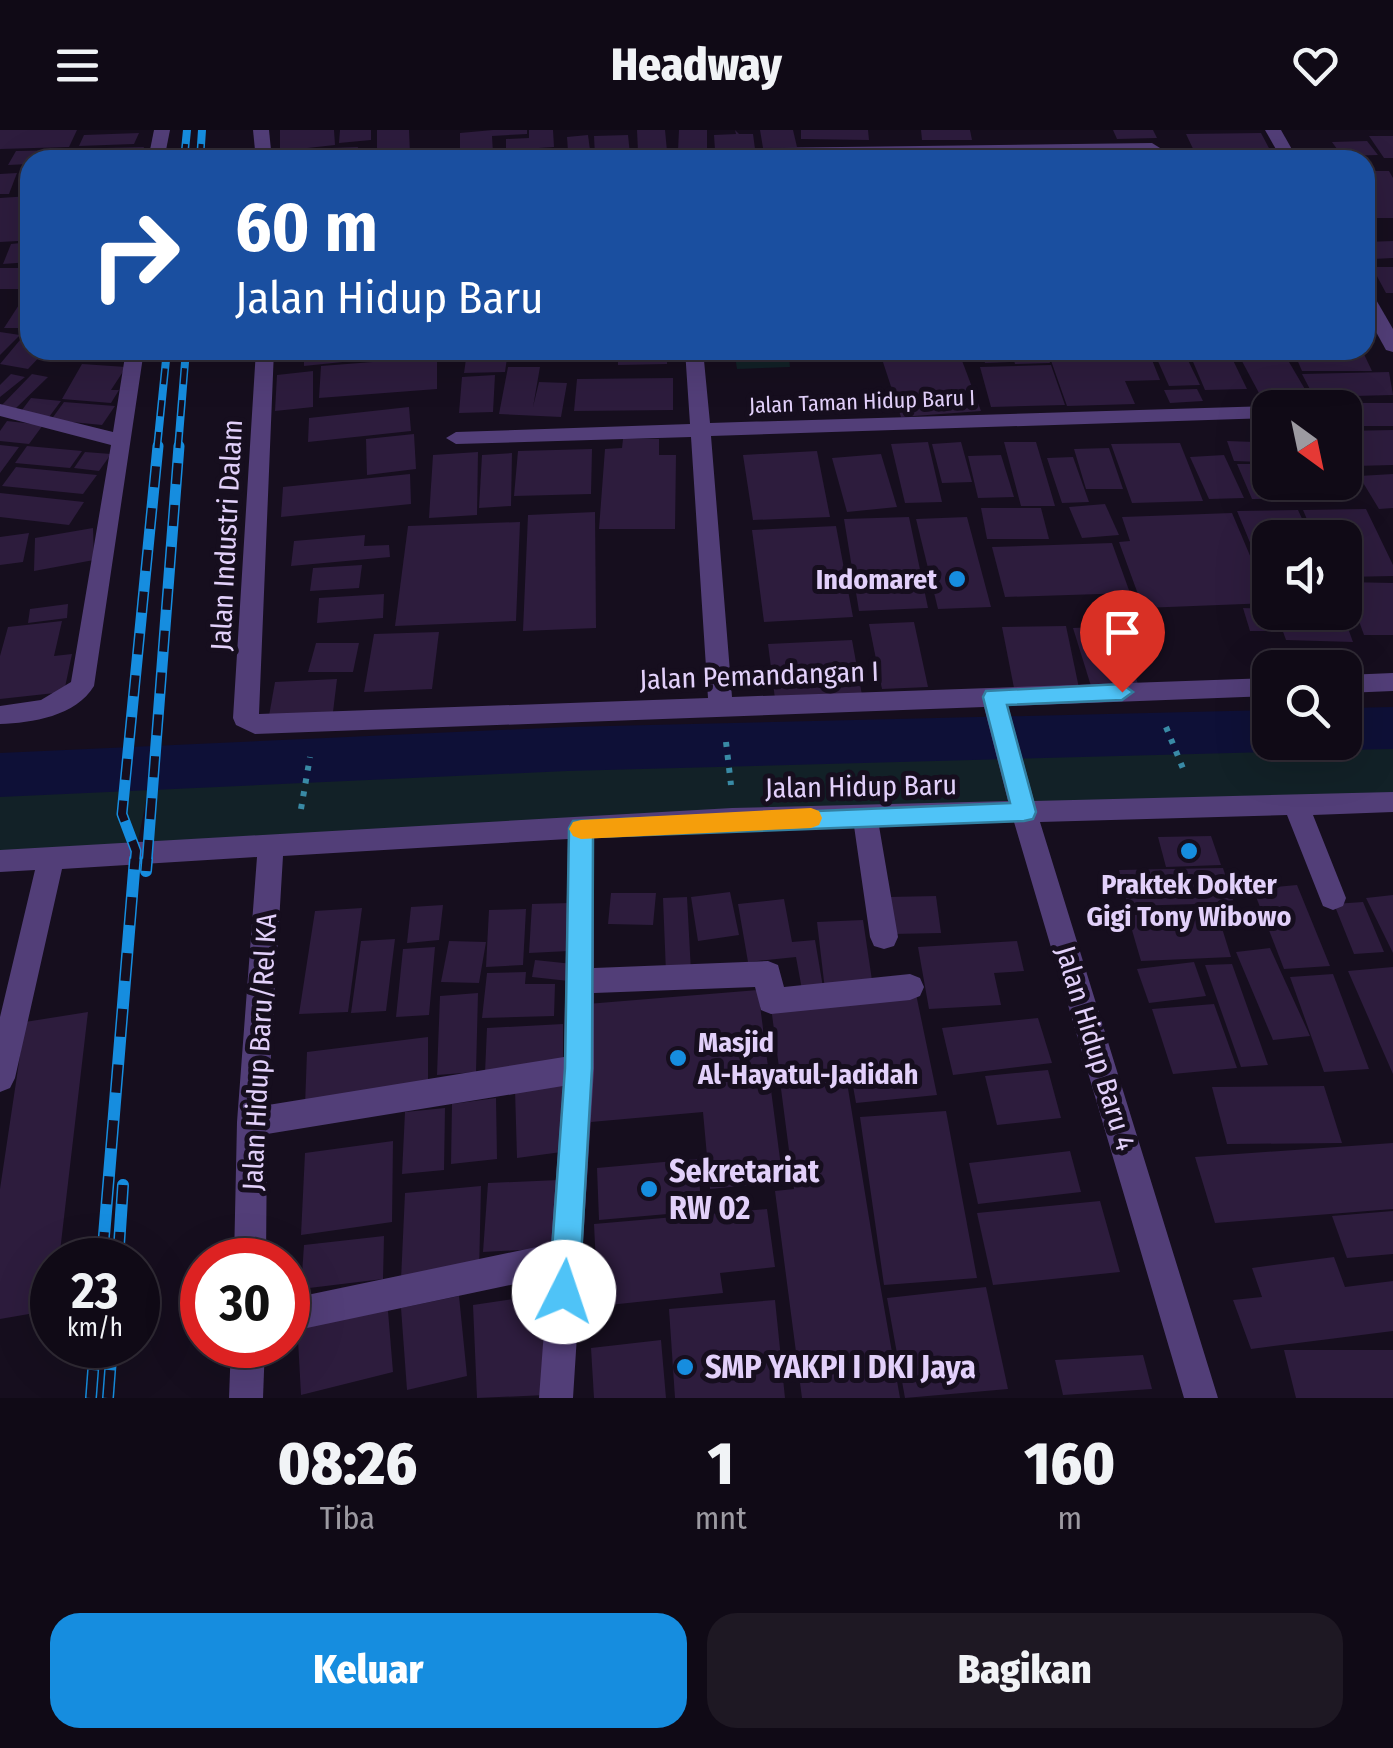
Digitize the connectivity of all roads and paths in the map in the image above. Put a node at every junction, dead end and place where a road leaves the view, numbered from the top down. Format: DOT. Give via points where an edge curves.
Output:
graph roads {
  1 [pos="888,130"];
  2 [pos="1076,130"];
  3 [pos="1082,147"];
  4 [pos="1152,148"];
  5 [pos="891,150"];
  6 [pos="1375,313"];
  7 [pos="1393,346"];
  8 [pos="134,360"];
  9 [pos="265,360"];
  10 [pos="695,360"];
  11 [pos="0,410"];
  12 [pos="1252,413"];
  13 [pos="700,431"];
  14 [pos="456,438"];
  15 [pos="122,442"];
  16 [pos="1393,682"];
  17 [pos="1362,683"];
  18 [pos="1252,687"];
  19 [pos="998,708"];
  20 [pos="5,715"];
  21 [pos="723,718"];
  22 [pos="250,721"];
  23 [pos="1166,727"];
  24 [pos="310,753"];
  25 [pos="1186,777"];
  26 [pos="732,797"];
  27 [pos="1393,802"];
  28 [pos="1296,805"];
  29 [pos="300,810"];
  30 [pos="1024,812"];
  31 [pos="865,817"];
  32 [pos="581,828"];
  33 [pos="271,844"];
  34 [pos="52,856"];
  35 [pos="0,861"];
  36 [pos="1333,898"];
  37 [pos="884,937"];
  38 [pos="581,981"];
  39 [pos="910,987"];
  40 [pos="578,1068"];
  41 [pos="0,1078"];
  42 [pos="252,1122"];
  43 [pos="250,1238"];
  44 [pos="567,1257"];
  45 [pos="310,1311"];
  46 [pos="247,1368"];
  47 [pos="246,1398"];
  48 [pos="556,1398"];
  49 [pos="1201,1398"];
  1 -- 5 [label="street"];
  2 -- 3 [label="street"];
  3 -- 4 [label="street"];
  3 -- 5 [label="street"];
  6 -- 7 [label="street"];
  8 -- 15 [label="street"];
  9 -- 22 [label="street, Jalan Industri Dalam" via="245,718"];
  10 -- 13 [label="street"];
  11 -- 15 [label="street"];
  12 -- 13 [label="street, Jalan Taman Hidup Baru I"];
  13 -- 14 [label="street, Jalan Taman Hidup Baru I"];
  13 -- 21 [label="street"];
  15 -- 20 [label="street" via="82,686 59,702"];
  16 -- 17 [label="street"];
  18 -- 19 [label="street, Jalan Pemandangan I"];
  19 -- 21 [label="street, Jalan Pemandangan I"];
  19 -- 30 [label="street, Jalan Hidup Baru 4"];
  21 -- 22 [label="street, Jalan Pemandangan I"];
  21 -- 26 [label="path"];
  23 -- 25 [label="path"];
  24 -- 29 [label="path"];
  27 -- 28 [label="street, Jalan Hidup Baru"];
  28 -- 30 [label="street, Jalan Hidup Baru"];
  28 -- 36 [label="street"];
  30 -- 31 [label="street, Jalan Hidup Baru"];
  30 -- 49 [label="street, Jalan Hidup Baru 4"];
  31 -- 32 [label="street, Jalan Hidup Baru"];
  31 -- 37 [label="street"];
  32 -- 33 [label="street, Jalan Hidup Baru"];
  32 -- 38 [label="street"];
  33 -- 34 [label="street, Jalan Hidup Baru"];
  33 -- 42 [label="street, Jalan Hidup Baru/Rel KA"];
  34 -- 35 [label="street, Jalan Hidup Baru"];
  34 -- 41 [label="street"];
  38 -- 39 [label="street" via="768,974 772,1001"];
  38 -- 40 [label="street"];
  40 -- 42 [label="street"];
  40 -- 44 [label="street"];
  42 -- 43 [label="street, Jalan Hidup Baru/Rel KA"];
  44 -- 45 [label="street"];
  44 -- 48 [label="street"];
  46 -- 47 [label="street"];
}
